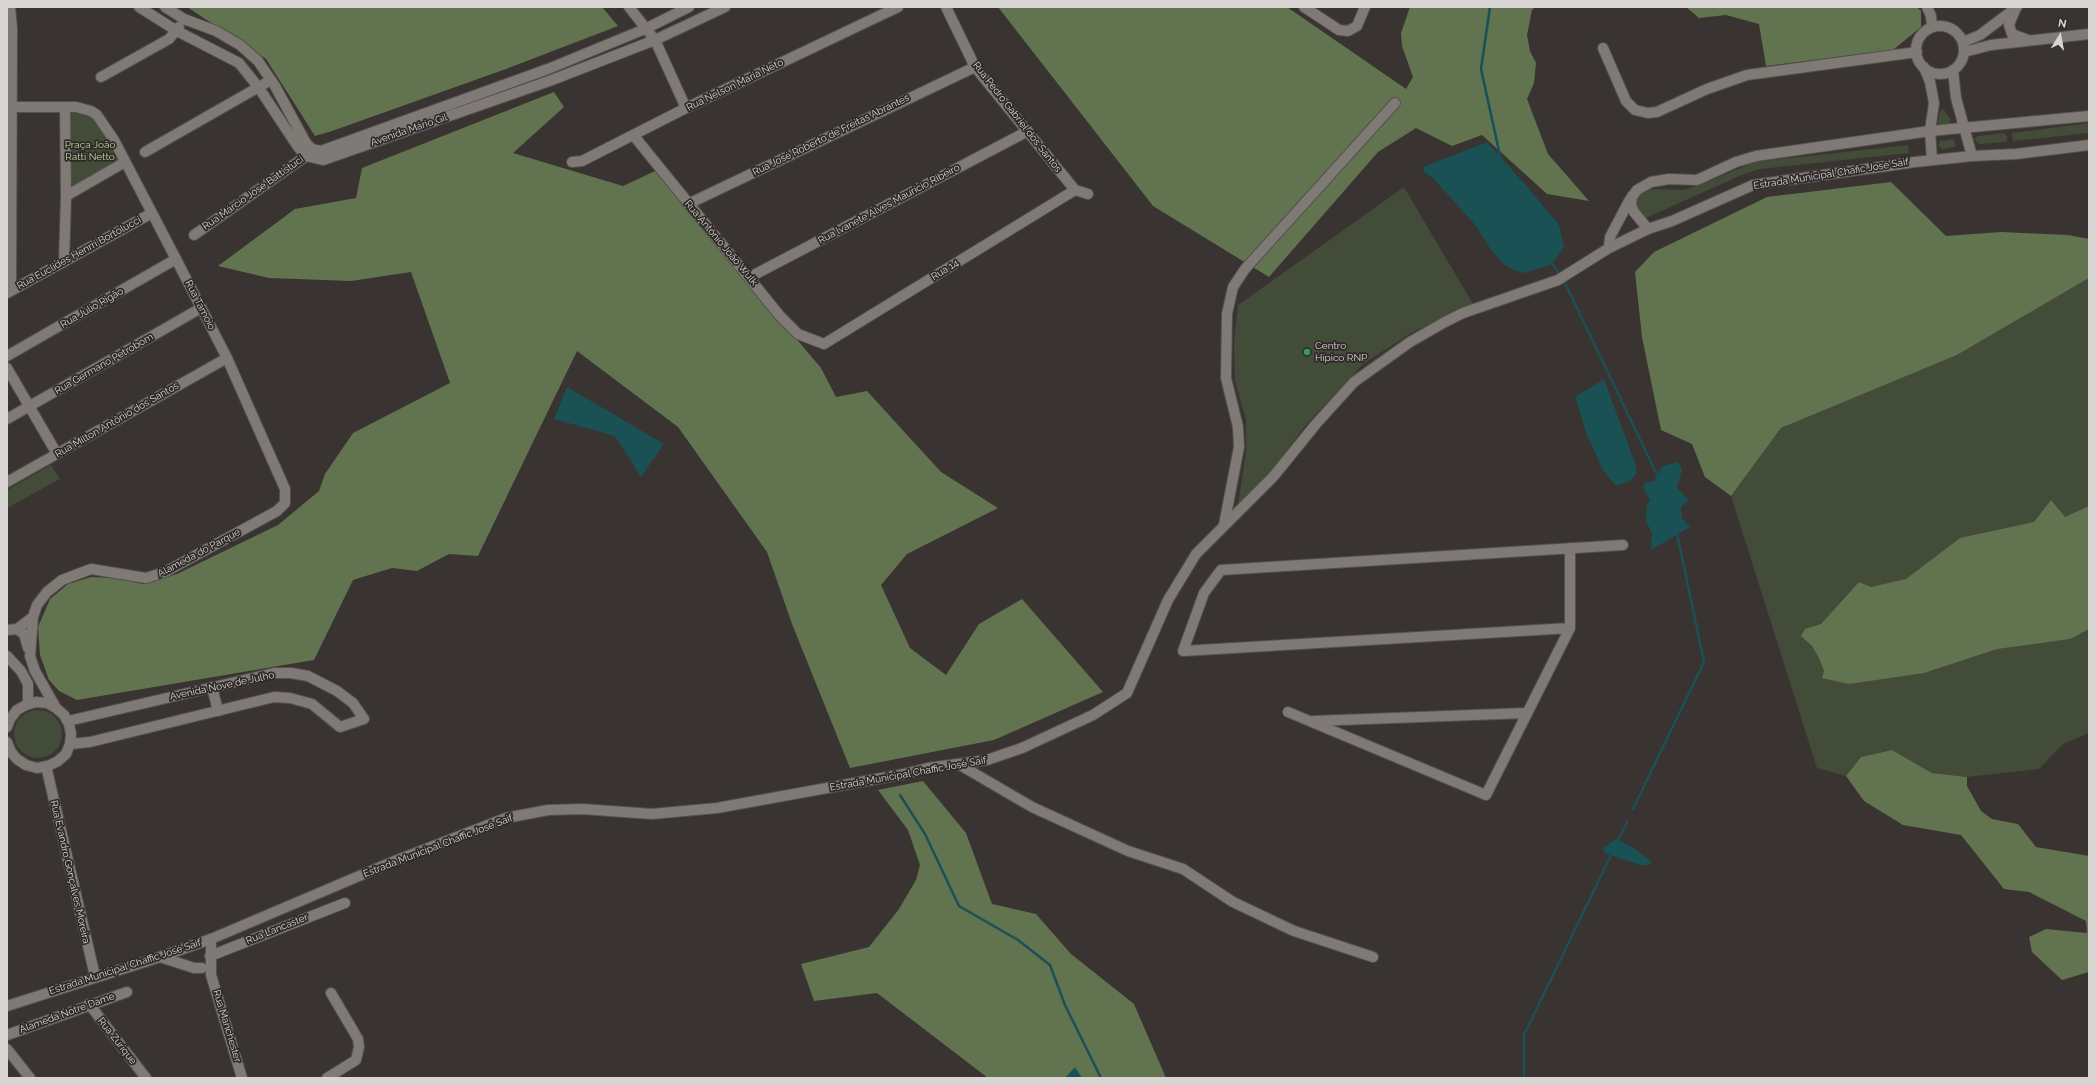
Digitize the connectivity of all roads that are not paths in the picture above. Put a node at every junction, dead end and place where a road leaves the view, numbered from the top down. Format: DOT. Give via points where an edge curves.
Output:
graph roads {
  1 [pos="10,7"];
  2 [pos="139,7"];
  3 [pos="165,7"];
  4 [pos="629,7"];
  5 [pos="689,7"];
  6 [pos="725,7"];
  7 [pos="898,7"];
  8 [pos="946,7"];
  9 [pos="1304,7"];
  10 [pos="1365,7"];
  11 [pos="1927,7"];
  12 [pos="2016,7"];
  13 [pos="184,19"];
  14 [pos="1932,27"];
  15 [pos="645,29"];
  16 [pos="177,31"];
  17 [pos="2089,34"];
  18 [pos="655,40"];
  19 [pos="2047,40"];
  20 [pos="1962,42"];
  21 [pos="1603,48"];
  22 [pos="1917,52"];
  23 [pos="1964,52"];
  24 [pos="9,55"];
  25 [pos="975,67"];
  26 [pos="1924,67"];
  27 [pos="548,69"];
  28 [pos="1953,70"];
  29 [pos="102,77"];
  30 [pos="272,80"];
  31 [pos="552,80"];
  32 [pos="259,88"];
  33 [pos="1395,102"];
  34 [pos="9,107"];
  35 [pos="65,107"];
  36 [pos="686,108"];
  37 [pos="449,111"];
  38 [pos="2089,116"];
  39 [pos="1965,128"];
  40 [pos="1028,132"];
  41 [pos="1930,132"];
  42 [pos="634,136"];
  43 [pos="2089,145"];
  44 [pos="145,152"];
  45 [pos="309,153"];
  46 [pos="1972,156"];
  47 [pos="1932,160"];
  48 [pos="125,162"];
  49 [pos="572,162"];
  50 [pos="1075,190"];
  51 [pos="1088,194"];
  52 [pos="66,196"];
  53 [pos="1632,196"];
  54 [pos="688,204"];
  55 [pos="152,213"];
  56 [pos="1648,229"];
  57 [pos="194,235"];
  58 [pos="1610,248"];
  59 [pos="176,259"];
  60 [pos="64,262"];
  61 [pos="750,277"];
  62 [pos="9,292"];
  63 [pos="202,308"];
  64 [pos="814,342"];
  65 [pos="7,356"];
  66 [pos="227,358"];
  67 [pos="7,368"];
  68 [pos="29,406"];
  69 [pos="7,419"];
  70 [pos="57,454"];
  71 [pos="7,482"];
  72 [pos="285,503"];
  73 [pos="1224,525"];
  74 [pos="1623,545"];
  75 [pos="1570,548"];
  76 [pos="33,617"];
  77 [pos="1570,628"];
  78 [pos="10,630"];
  79 [pos="7,656"];
  80 [pos="30,656"];
  81 [pos="212,687"];
  82 [pos="28,704"];
  83 [pos="56,708"];
  84 [pos="218,711"];
  85 [pos="1288,712"];
  86 [pos="1527,713"];
  87 [pos="68,720"];
  88 [pos="1311,721"];
  89 [pos="7,724"];
  90 [pos="7,742"];
  91 [pos="70,744"];
  92 [pos="12,760"];
  93 [pos="960,765"];
  94 [pos="46,766"];
  95 [pos="345,903"];
  96 [pos="211,939"];
  97 [pos="1373,957"];
  98 [pos="160,958"];
  99 [pos="210,959"];
  100 [pos="202,968"];
  101 [pos="211,975"];
  102 [pos="95,976"];
  103 [pos="127,992"];
  104 [pos="331,993"];
  105 [pos="89,1004"];
  106 [pos="7,1006"];
  107 [pos="7,1035"];
  108 [pos="7,1049"];
  109 [pos="30,1078"];
  110 [pos="146,1078"];
  111 [pos="242,1078"];
  112 [pos="327,1078"];
  1 -- 24 [label="street"];
  2 -- 16 [label="street"];
  3 -- 13 [label="street"];
  4 -- 15 [label="street"];
  5 -- 15 [label="street, Avenida Mário Gil"];
  6 -- 18 [label="street, Avenida Mário Gil"];
  7 -- 36 [label="street, Rua Nelson Maria Neto"];
  8 -- 25 [label="street, Rua Pedro Gabriel dos Santos"];
  9 -- 10 [label="street" via="1338,30 1348,31 1357,26"];
  11 -- 14 [label="street"];
  12 -- 19 [label="street" via="2008,25 2012,34 2025,40"];
  12 -- 20 [label="street" via="1980,35"];
  13 -- 16 [label="street"];
  13 -- 30 [label="street" via="216,31 240,45 258,61"];
  14 -- 20 [label="street" via="1948,27 1957,33"];
  14 -- 22 [label="street" via="1920,37"];
  15 -- 18 [label="street"];
  15 -- 27 [label="street, Avenida Mário Gil"];
  16 -- 29 [label="street" via="170,39"];
  16 -- 32 [label="street" via="239,63"];
  17 -- 19 [label="street"];
  18 -- 31 [label="street, Avenida Mário Gil"];
  18 -- 36 [label="street"];
  19 -- 23 [label="street" via="1983,46"];
  20 -- 23 [label="street"];
  21 -- 22 [label="street" via="1626,102 1635,110 1648,113 1662,110 1707,89 1747,75"];
  22 -- 26 [label="street"];
  23 -- 28 [label="street"];
  24 -- 34 [label="street"];
  25 -- 40 [label="street, Rua Pedro Gabriel dos Santos"];
  25 -- 54 [label="street, Rua José Roberto de Freitas Abrantes"];
  26 -- 28 [label="street" via="1941,73"];
  26 -- 41 [label="street" via="1934,103"];
  27 -- 31 [label="street"];
  27 -- 37 [label="street, Avenida Mário Gil"];
  28 -- 39 [label="street" via="1956,98"];
  30 -- 32 [label="street"];
  30 -- 45 [label="street"];
  31 -- 37 [label="street, Avenida Mário Gil"];
  32 -- 44 [label="street"];
  32 -- 45 [label="street" via="298,147"];
  33 -- 73 [label="street" via="1245,269 1233,287 1227,314 1226,378 1238,427 1239,447"];
  34 -- 35 [label="street"];
  34 -- 62 [label="street"];
  35 -- 48 [label="street, Rua Tamoio" via="84,109 97,115"];
  35 -- 52 [label="street"];
  36 -- 42 [label="street, Rua Nelson Maria Neto"];
  37 -- 45 [label="street, Avenida Mário Gil" via="378,136"];
  38 -- 39 [label="street"];
  39 -- 41 [label="street"];
  39 -- 46 [label="street"];
  40 -- 50 [label="street, Rua Pedro Gabriel dos Santos"];
  40 -- 61 [label="street, Rua lvanete Alves Maurício Ribeiro"];
  41 -- 47 [label="street"];
  41 -- 53 [label="street" via="1756,156 1697,180 1669,179 1651,182 1640,187"];
  42 -- 49 [label="street, Rua Nelson Maria Neto" via="582,161"];
  42 -- 54 [label="street, Rua Antônio João Wulk"];
  43 -- 46 [label="street, Estrada Municipal Chafic José Saif" via="2016,154"];
  45 -- 57 [label="street, Rua Márcio José Battistuci"];
  46 -- 47 [label="street, Estrada Municipal Chafic José Saif"];
  47 -- 56 [label="street, Estrada Municipal Chafic José Saif" via="1753,185"];
  48 -- 52 [label="street"];
  48 -- 55 [label="street, Rua Tamoio"];
  50 -- 51 [label="street"];
  50 -- 64 [label="street, Rua 14" via="838,336 824,344"];
  52 -- 60 [label="street"];
  53 -- 56 [label="street" via="1631,206"];
  53 -- 58 [label="street" via="1610,237"];
  54 -- 61 [label="street, Rua Antônio João Wulk"];
  55 -- 59 [label="street, Rua Tamoio"];
  55 -- 60 [label="street, Rua Euclides Henrri Bortolucci"];
  56 -- 58 [label="street, Estrada Municipal Chafic José Saif"];
  58 -- 73 [label="street, Estrada Municipal Chaffic José Saif" via="1558,280 1463,313 1445,322 1410,342 1354,382 1272,477"];
  59 -- 63 [label="street, Rua Tamoio"];
  59 -- 65 [label="street, Rua Júlio Rigão"];
  60 -- 62 [label="street, Rua Euclides Henrri Bortolucci"];
  61 -- 64 [label="street, Rua Antônio João Wulk" via="780,316 798,334"];
  63 -- 66 [label="street, Rua Tamoio"];
  63 -- 68 [label="street, Rua Germano Petrobom"];
  66 -- 70 [label="street, Rua Milton Antônio dos Santos"];
  66 -- 72 [label="street, Rua Tamoio" via="285,489"];
  67 -- 68 [label="street"];
  68 -- 69 [label="street, Rua Germano Petrobom"];
  68 -- 70 [label="street"];
  70 -- 71 [label="street, Rua Milton Antônio dos Santos"];
  72 -- 76 [label="street, Alameda do Parque" via="277,511 154,576 132,577 91,569 76,573 47,592 37,605"];
  73 -- 93 [label="street, Estrada Municipal Chaffic José Saif" via="1196,554 1168,600 1127,693 1093,715 1022,748 987,760"];
  74 -- 75 [label="street"];
  75 -- 77 [label="street"];
  75 -- 77 [label="street" via="1221,570 1204,593 1183,651"];
  76 -- 78 [label="street"];
  76 -- 80 [label="street, Alameda do Parque"];
  77 -- 86 [label="street"];
  78 -- 80 [label="street" via="24,634"];
  79 -- 82 [label="street" via="21,671 28,684"];
  80 -- 83 [label="street, Alameda do Parque" via="34,671"];
  81 -- 84 [label="street"];
  81 -- 84 [label="street, Avenida Nove de Julho" via="274,673 302,675 323,682 337,691 353,703 364,719 340,727 312,704 274,697"];
  81 -- 87 [label="street, Avenida Nove de Julho"];
  82 -- 83 [label="street" via="47,703"];
  82 -- 89 [label="street" via="17,710"];
  83 -- 87 [label="street"];
  84 -- 91 [label="street, Avenida Nove de Julho" via="90,742"];
  85 -- 88 [label="street"];
  86 -- 88 [label="street"];
  86 -- 88 [label="street" via="1486,795"];
  87 -- 91 [label="street"];
  90 -- 92 [label="street"];
  91 -- 94 [label="street" via="66,754"];
  92 -- 94 [label="street" via="37,768"];
  93 -- 96 [label="street, Estrada Municipal Chaffic José Saif" via="928,768 881,779 717,808 652,814 582,809 548,810 506,818 392,862"];
  93 -- 97 [label="street" via="1032,807 1128,851 1183,869 1233,902 1294,931"];
  94 -- 102 [label="street, Rua Evandro Gonçalves Moreira"];
  95 -- 99 [label="street, Rua Lancaster"];
  96 -- 98 [label="street, Estrada Municipal Chaffic José Saif"];
  96 -- 99 [label="street, Rua Manchester"];
  98 -- 100 [label="street"];
  98 -- 102 [label="street, Estrada Municipal Chaffic José Saif"];
  99 -- 100 [label="street, Rua Lancaster"];
  99 -- 101 [label="street, Rua Manchester"];
  100 -- 101 [label="street"];
  101 -- 111 [label="street, Rua Manchester"];
  102 -- 106 [label="street, Estrada Municipal Chaffic José Saif"];
  103 -- 105 [label="street, Alameda Notre Dame"];
  104 -- 112 [label="street" via="358,1039 360,1047 356,1060"];
  105 -- 107 [label="street, Alameda Notre Dame"];
  105 -- 110 [label="street, Rua Zurique"];
  108 -- 109 [label="street"];
}
